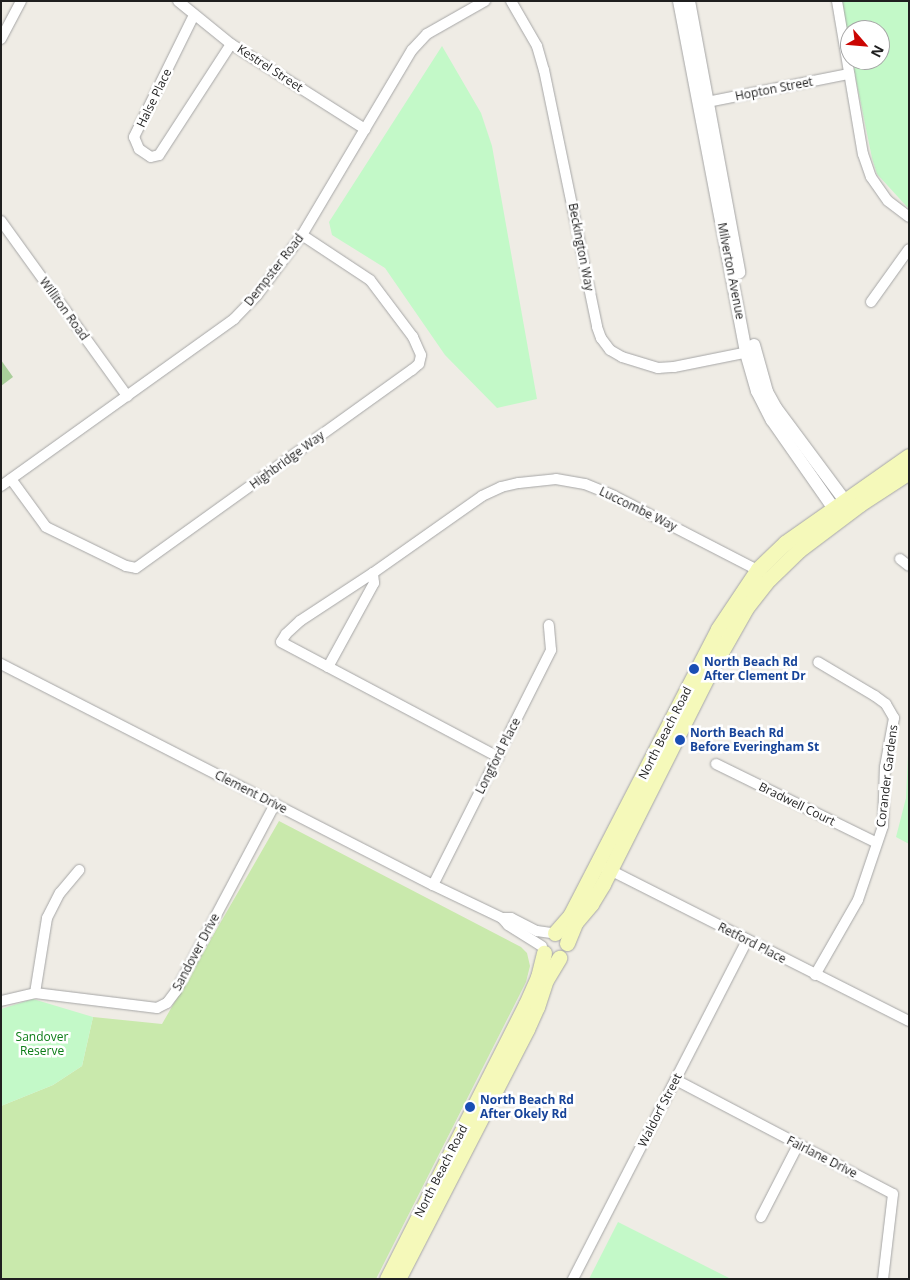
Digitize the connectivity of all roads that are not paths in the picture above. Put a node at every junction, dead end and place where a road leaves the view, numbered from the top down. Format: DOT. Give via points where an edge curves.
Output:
graph roads {
  1 [pos="20,1"];
  2 [pos="178,1"];
  3 [pos="485,1"];
  4 [pos="511,1"];
  5 [pos="679,1"];
  6 [pos="689,1"];
  7 [pos="837,1"];
  8 [pos="194,14"];
  9 [pos="1,39"];
  10 [pos="231,44"];
  11 [pos="849,74"];
  12 [pos="704,102"];
  13 [pos="365,129"];
  14 [pos="909,217"];
  15 [pos="1,221"];
  16 [pos="302,235"];
  17 [pos="909,249"];
  18 [pos="871,302"];
  19 [pos="751,352"];
  20 [pos="127,396"];
  21 [pos="909,456"];
  22 [pos="909,472"];
  23 [pos="12,479"];
  24 [pos="1,486"];
  25 [pos="842,509"];
  26 [pos="900,559"];
  27 [pos="909,566"];
  28 [pos="758,569"];
  29 [pos="373,574"];
  30 [pos="769,579"];
  31 [pos="549,625"];
  32 [pos="818,662"];
  33 [pos="1,664"];
  34 [pos="328,667"];
  35 [pos="498,757"];
  36 [pos="716,764"];
  37 [pos="275,804"];
  38 [pos="877,843"];
  39 [pos="604,867"];
  40 [pos="80,870"];
  41 [pos="433,885"];
  42 [pos="502,918"];
  43 [pos="553,933"];
  44 [pos="747,940"];
  45 [pos="567,943"];
  46 [pos="543,950"];
  47 [pos="559,958"];
  48 [pos="815,975"];
  49 [pos="35,993"];
  50 [pos="1,1001"];
  51 [pos="909,1020"];
  52 [pos="676,1080"];
  53 [pos="798,1145"];
  54 [pos="761,1217"];
  55 [pos="387,1279"];
  56 [pos="398,1279"];
  57 [pos="573,1279"];
  58 [pos="883,1279"];
  1 -- 9 [label="street"];
  2 -- 8 [label="street, Kestrel Street"];
  3 -- 13 [label="street, Dempster Road" via="428,34 412,50"];
  4 -- 19 [label="street, Beckington Way" via="537,46 544,70 601,338 622,358 658,368"];
  5 -- 12 [label="street, Milverton Avenue"];
  6 -- 12 [label="street, Milverton Avenue"];
  7 -- 11 [label="street"];
  8 -- 10 [label="street, Kestrel Street"];
  8 -- 10 [label="street, Halse Place" via="134,137 139,149 151,157 159,155"];
  10 -- 13 [label="street, Kestrel Street"];
  11 -- 12 [label="street, Hopton Street"];
  11 -- 14 [label="street" via="863,154 871,177 888,201"];
  12 -- 19 [label="street, Milverton Avenue"];
  13 -- 16 [label="street, Dempster Road"];
  15 -- 20 [label="street, Williton Road"];
  16 -- 20 [label="street, Dempster Road" via="257,295 234,319"];
  16 -- 23 [label="street, Highbridge Way" via="370,280 416,343 421,355 419,364 136,568 46,526"];
  17 -- 18 [label="street"];
  19 -- 25 [label="street, Milverton Avenue" via="776,408"];
  20 -- 23 [label="street, Dempster Road"];
  21 -- 25 [label="main road, North Beach Road"];
  22 -- 25 [label="main road, North Beach Road"];
  23 -- 24 [label="street, Dempster Road"];
  25 -- 28 [label="main road, North Beach Road" via="784,543"];
  25 -- 30 [label="main road, North Beach Road"];
  26 -- 27 [label="street"];
  28 -- 29 [label="street, Luccombe Way" via="614,496 585,484 556,479 501,487 482,496"];
  28 -- 30 [label="street, Luccombe Way"];
  28 -- 39 [label="main road, North Beach Road" via="718,629"];
  29 -- 34 [label="street" via="374,583"];
  29 -- 34 [label="street, Luccombe Way" via="300,621 281,642"];
  30 -- 39 [label="main road, North Beach Road" via="732,631 652,785"];
  31 -- 35 [label="street, Longford Place" via="551,650"];
  32 -- 38 [label="street, Corander Gardens" via="886,704 894,718 885,767 883,826"];
  33 -- 37 [label="street, Clement Drive"];
  34 -- 35 [label="street, Luccombe Way"];
  35 -- 41 [label="street, Longford Place"];
  36 -- 38 [label="street, Bradwell Court"];
  37 -- 41 [label="street, Clement Drive"];
  37 -- 49 [label="street, Sandover Drive" via="167,1003 157,1008"];
  38 -- 48 [label="street, Corander Gardens" via="858,900"];
  39 -- 43 [label="main road, North Beach Road" via="570,916"];
  39 -- 44 [label="street, Retford Place"];
  39 -- 45 [label="main road, North Beach Road" via="591,904 575,922"];
  40 -- 49 [label="street" via="60,893 47,918"];
  41 -- 42 [label="street, Clement Drive"];
  42 -- 43 [label="street, Clement Drive" via="511,918 537,931"];
  42 -- 46 [label="street, Clement Drive"];
  43 -- 45 [label="main road" via="563,936"];
  43 -- 46 [label="main road" via="544,938"];
  44 -- 48 [label="street, Retford Place"];
  44 -- 52 [label="street, Waldorf Street"];
  45 -- 47 [label="main road" via="565,954"];
  46 -- 47 [label="main road" via="551,958"];
  46 -- 55 [label="main road, North Beach Road" via="538,977 526,1004"];
  47 -- 56 [label="main road, North Beach Road" via="546,980 527,1029"];
  48 -- 51 [label="street, Retford Place"];
  49 -- 50 [label="street, Sandover Drive"];
  52 -- 53 [label="street, Fairlane Drive"];
  52 -- 57 [label="street, Waldorf Street"];
  53 -- 54 [label="street"];
  53 -- 58 [label="street, Fairlane Drive" via="893,1194"];
}
